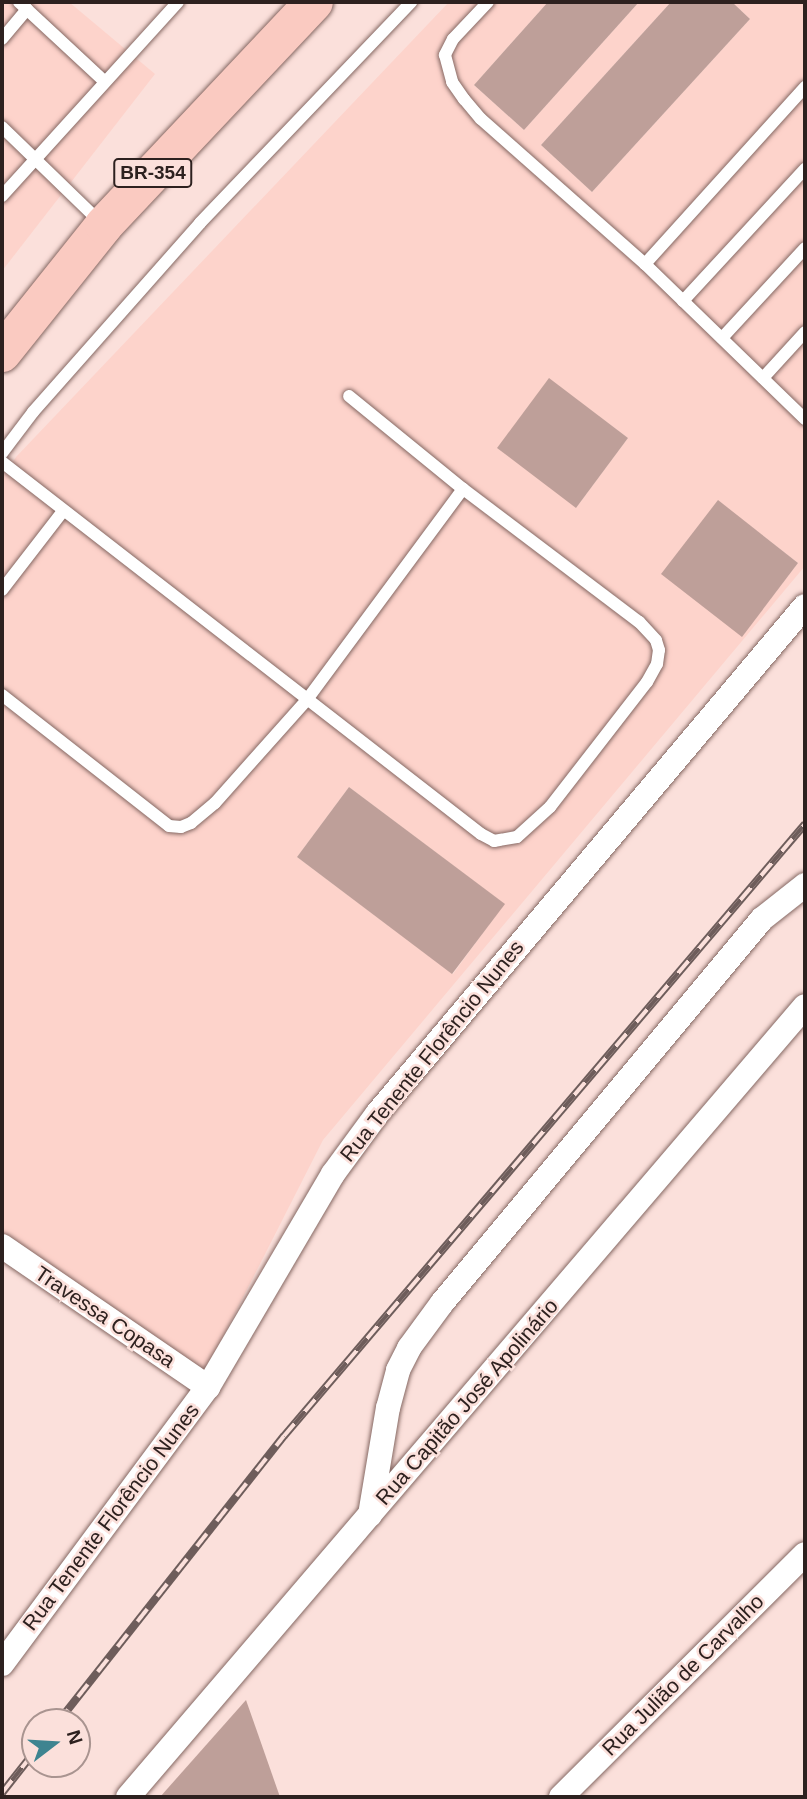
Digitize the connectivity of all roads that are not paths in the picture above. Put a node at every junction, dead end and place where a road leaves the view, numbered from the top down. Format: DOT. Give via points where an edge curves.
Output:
graph roads {
  1 [pos="178,2"];
  2 [pos="314,2"];
  3 [pos="411,2"];
  4 [pos="488,2"];
  5 [pos="23,5"];
  6 [pos="2,38"];
  7 [pos="105,82"];
  8 [pos="805,88"];
  9 [pos="2,127"];
  10 [pos="34,160"];
  11 [pos="805,169"];
  12 [pos="2,196"];
  13 [pos="104,225"];
  14 [pos="805,248"];
  15 [pos="645,264"];
  16 [pos="683,301"];
  17 [pos="805,332"];
  18 [pos="722,338"];
  19 [pos="2,353"];
  20 [pos="763,378"];
  21 [pos="349,396"];
  22 [pos="804,415"];
  23 [pos="2,453"];
  24 [pos="2,462"];
  25 [pos="463,489"];
  26 [pos="63,511"];
  27 [pos="2,590"];
  28 [pos="805,606"];
  29 [pos="2,695"];
  30 [pos="306,701"];
  31 [pos="805,885"];
  32 [pos="805,1006"];
  33 [pos="2,1247"];
  34 [pos="208,1387"];
  35 [pos="369,1516"];
  36 [pos="805,1554"];
  37 [pos="2,1664"];
  38 [pos="128,1797"];
  39 [pos="561,1797"];
  1 -- 7 [label="lane"];
  2 -- 13 [label="main road, BR-354"];
  3 -- 23 [label="lane" via="200,223"];
  4 -- 15 [label="lane" via="453,39 445,55 452,82 481,119"];
  5 -- 6 [label="lane"];
  5 -- 7 [label="lane"];
  7 -- 10 [label="lane"];
  8 -- 15 [label="lane"];
  9 -- 10 [label="lane"];
  10 -- 12 [label="lane"];
  10 -- 13 [label="lane"];
  11 -- 16 [label="lane"];
  13 -- 19 [label="main road, BR-354"];
  14 -- 18 [label="lane"];
  15 -- 16 [label="lane"];
  16 -- 18 [label="lane"];
  17 -- 20 [label="lane"];
  18 -- 20 [label="lane"];
  20 -- 22 [label="lane"];
  21 -- 25 [label="lane"];
  24 -- 26 [label="lane"];
  25 -- 30 [label="lane"];
  25 -- 30 [label="lane" via="651,634 659,650 647,682 550,807 532,827 504,841 481,834"];
  26 -- 27 [label="lane"];
  26 -- 30 [label="lane"];
  28 -- 34 [label="street, Rua Tenente Florêncio Nunes" via="377,1114 333,1174"];
  29 -- 30 [label="lane" via="160,820 181,827 215,803"];
  31 -- 35 [label="street" via="762,919 409,1348 388,1408"];
  32 -- 35 [label="street, Rua Capitão José Apolinário"];
  33 -- 34 [label="street, Travessa Copasa"];
  34 -- 37 [label="street, Rua Tenente Florêncio Nunes"];
  35 -- 38 [label="street, Rua Capitão José Apolinário"];
  36 -- 39 [label="street, Rua Julião de Carvalho"];
}
